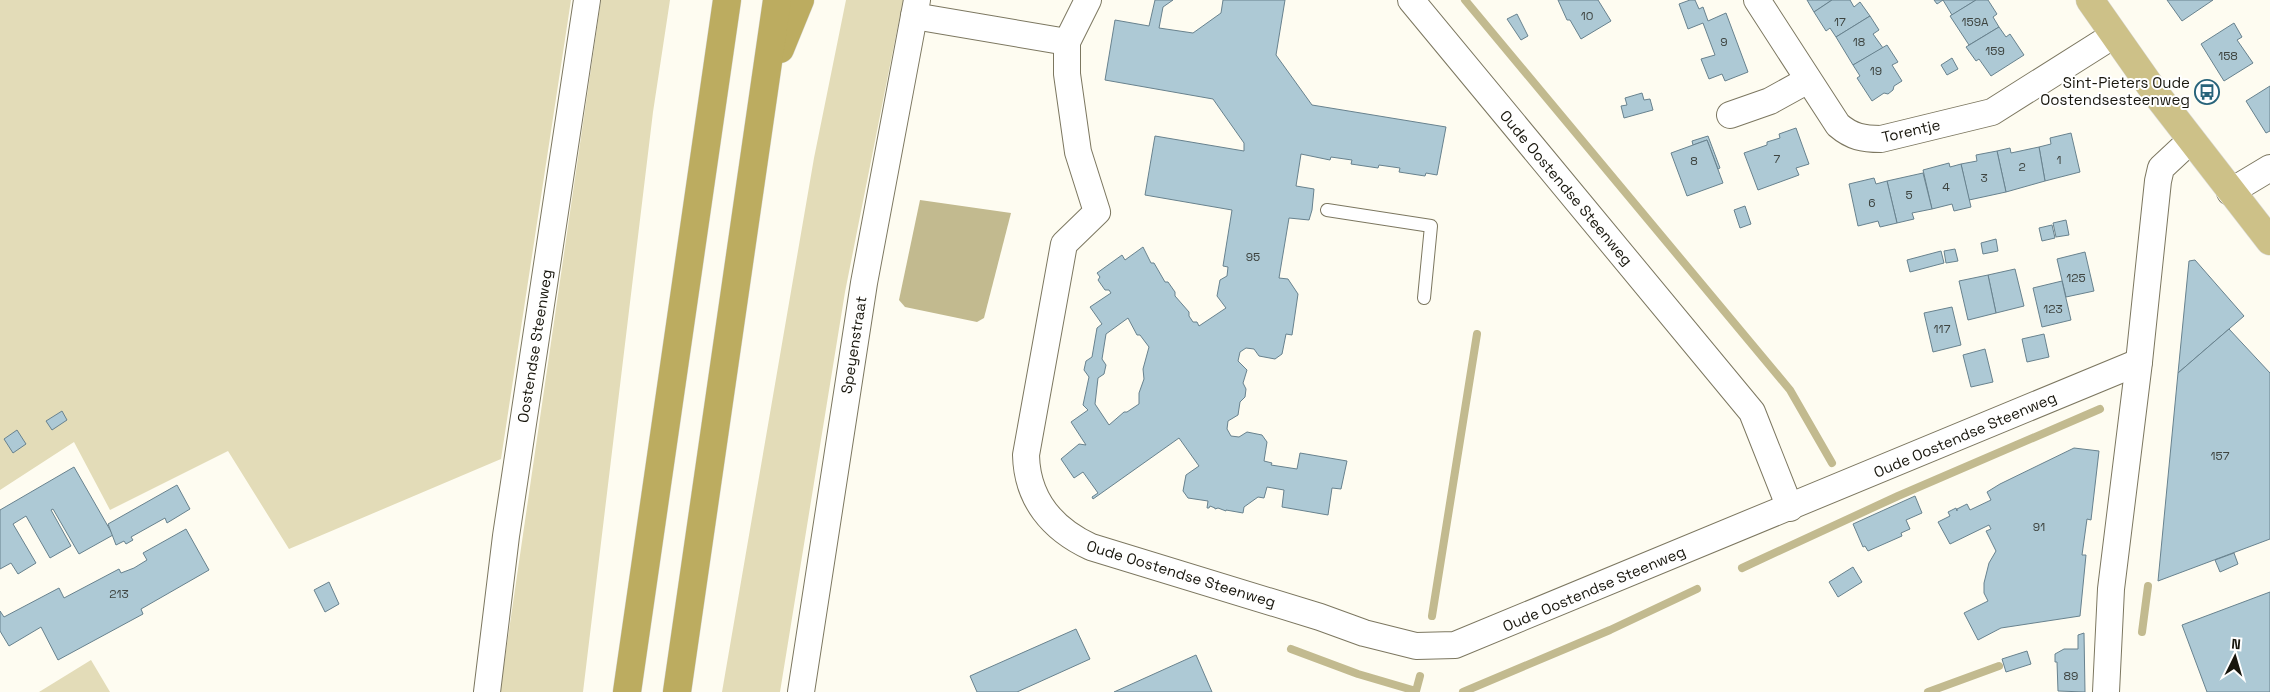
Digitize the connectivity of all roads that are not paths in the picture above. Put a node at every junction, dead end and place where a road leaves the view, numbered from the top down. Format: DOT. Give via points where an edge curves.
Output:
graph roads {
  1 [pos="587,0"];
  2 [pos="727,0"];
  3 [pos="777,0"];
  4 [pos="800,0"];
  5 [pos="1088,0"];
  6 [pos="1411,0"];
  7 [pos="1757,0"];
  8 [pos="2090,0"];
  9 [pos="916,8"];
  10 [pos="2114,35"];
  11 [pos="1068,42"];
  12 [pos="1808,80"];
  13 [pos="764,90"];
  14 [pos="1730,115"];
  15 [pos="2191,140"];
  16 [pos="2270,168"];
  17 [pos="2230,192"];
  18 [pos="1327,210"];
  19 [pos="2270,241"];
  20 [pos="1424,298"];
  21 [pos="2139,362"];
  22 [pos="1790,508"];
  23 [pos="487,692"];
  24 [pos="627,692"];
  25 [pos="677,692"];
  26 [pos="801,692"];
  27 [pos="2106,692"];
  1 -- 23 [label="street, Oostendse Steenweg" via="506,536"];
  2 -- 24 [label="highway"];
  3 -- 13 [label="highway"];
  4 -- 13 [label="highway"];
  5 -- 11 [label="street, Oude Oostendse Steenweg"];
  6 -- 22 [label="street, Oude Oostendse Steenweg" via="1752,412"];
  7 -- 12 [label="street, Torentje"];
  8 -- 10 [label="main road"];
  9 -- 11 [label="street"];
  9 -- 26 [label="street, Speyenstraat" via="864,282"];
  10 -- 12 [label="street, Torentje" via="1992,112 1881,139 1850,135 1838,125"];
  10 -- 15 [label="main road"];
  11 -- 22 [label="street, Oude Oostendse Steenweg" via="1067,74 1078,152 1097,212 1064,244 1026,455 1026,472 1038,502 1051,519 1074,539 1364,633 1416,646 1455,646"];
  12 -- 14 [label="street" via="1770,101"];
  13 -- 25 [label="highway"];
  15 -- 17 [label="main road"];
  15 -- 21 [label="street" via="2161,168"];
  16 -- 17 [label="street"];
  17 -- 19 [label="main road"];
  18 -- 20 [label="lane" via="1431,226"];
  21 -- 22 [label="street, Oude Oostendse Steenweg"];
  21 -- 27 [label="street" via="2111,589"];
}
